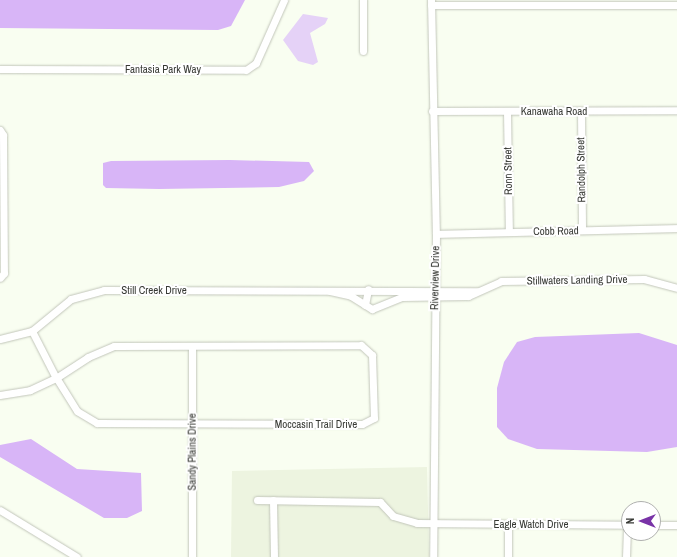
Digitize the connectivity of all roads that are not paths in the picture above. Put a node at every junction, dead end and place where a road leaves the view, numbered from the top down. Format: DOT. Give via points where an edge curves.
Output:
graph roads {
  1 [pos="284,0"];
  2 [pos="363,0"];
  3 [pos="430,2"];
  4 [pos="677,5"];
  5 [pos="363,51"];
  6 [pos="0,69"];
  7 [pos="581,110"];
  8 [pos="677,110"];
  9 [pos="432,111"];
  10 [pos="507,111"];
  11 [pos="0,130"];
  12 [pos="2,205"];
  13 [pos="677,228"];
  14 [pos="582,230"];
  15 [pos="509,232"];
  16 [pos="436,234"];
  17 [pos="0,278"];
  18 [pos="677,288"];
  19 [pos="368,289"];
  20 [pos="322,290"];
  21 [pos="436,294"];
  22 [pos="365,305"];
  23 [pos="32,331"];
  24 [pos="0,339"];
  25 [pos="192,347"];
  26 [pos="56,378"];
  27 [pos="0,395"];
  28 [pos="192,424"];
  29 [pos="257,500"];
  30 [pos="274,500"];
  31 [pos="0,510"];
  32 [pos="432,524"];
  33 [pos="508,524"];
  34 [pos="621,525"];
  35 [pos="661,525"];
  36 [pos="677,525"];
  37 [pos="627,541"];
  38 [pos="77,557"];
  39 [pos="192,557"];
  40 [pos="274,557"];
  41 [pos="433,557"];
  42 [pos="508,557"];
  43 [pos="626,557"];
  1 -- 6 [label="street, Fantasia Park Way" via="256,63 246,70"];
  2 -- 5 [label="street"];
  3 -- 4 [label="street"];
  3 -- 9 [label="street, Riverview Drive"];
  7 -- 8 [label="street, Kanawaha Road"];
  7 -- 10 [label="street, Kanawaha Road"];
  7 -- 14 [label="street, Randolph Street"];
  9 -- 10 [label="street, Kanawaha Road"];
  9 -- 16 [label="street, Riverview Drive"];
  10 -- 15 [label="street, Ronn Street"];
  11 -- 12 [label="street" via="3,135"];
  12 -- 17 [label="street" via="4,273"];
  13 -- 14 [label="street, Cobb Road"];
  14 -- 15 [label="street, Cobb Road"];
  15 -- 16 [label="street, Cobb Road"];
  16 -- 21 [label="street, Riverview Drive"];
  18 -- 21 [label="street, Stillwaters Landing Drive" via="644,279 501,281 468,296"];
  19 -- 20 [label="street, Still Creek Drive"];
  19 -- 21 [label="street, Still Creek Drive"];
  19 -- 22 [label="street"];
  20 -- 22 [label="street, Still Creek Drive" via="351,296"];
  20 -- 23 [label="street, Still Creek Drive" via="104,290 71,299"];
  21 -- 22 [label="street, Still Creek Drive" via="402,297 380,309"];
  21 -- 32 [label="street, Riverview Drive"];
  23 -- 24 [label="street, Still Creek Drive"];
  23 -- 26 [label="street, Moccasin Trail Drive"];
  25 -- 26 [label="street, Moccasin Trail Drive" via="114,346 88,357"];
  25 -- 28 [label="street, Sandy Plains Drive"];
  25 -- 28 [label="street, Moccasin Trail Drive" via="361,345 372,354 374,418 362,424"];
  26 -- 27 [label="street, Moccasin Trail Drive" via="30,390"];
  26 -- 28 [label="street, Moccasin Trail Drive" via="77,411 97,423"];
  28 -- 39 [label="street, Sandy Plains Drive"];
  29 -- 30 [label="street, Eagle Watch Drive"];
  30 -- 32 [label="street, Eagle Watch Drive" via="380,502 393,516 406,522"];
  30 -- 40 [label="street"];
  31 -- 38 [label="street"];
  32 -- 33 [label="street, Eagle Watch Drive"];
  32 -- 41 [label="street, Riverview Drive"];
  33 -- 34 [label="street, Eagle Watch Drive"];
  33 -- 42 [label="street"];
  35 -- 36 [label="street"];
  37 -- 43 [label="street"];
}
